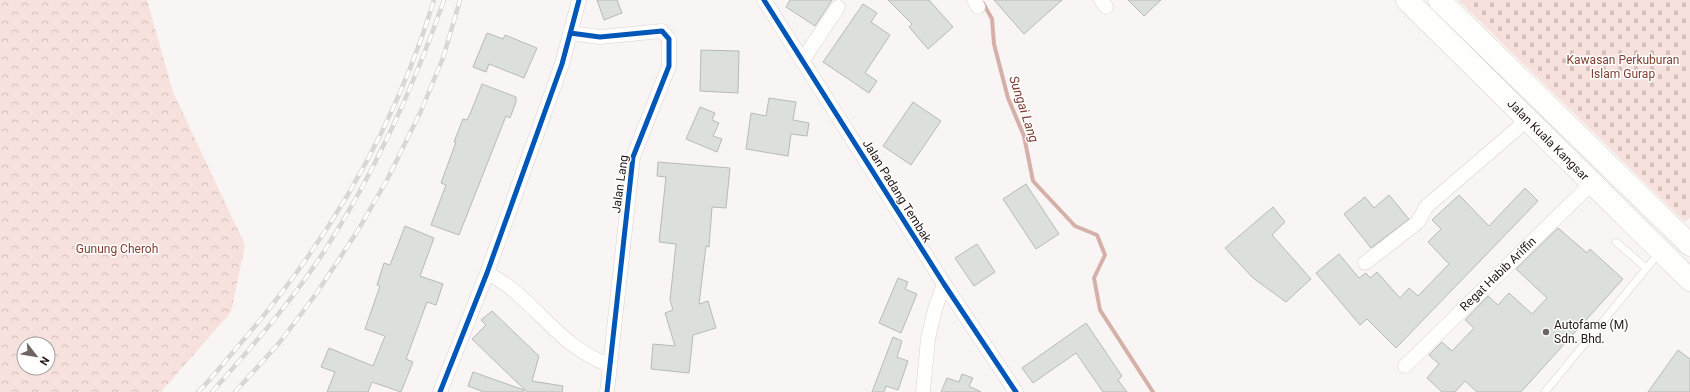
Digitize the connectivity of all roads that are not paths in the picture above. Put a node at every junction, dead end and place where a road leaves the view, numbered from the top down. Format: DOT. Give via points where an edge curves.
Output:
graph roads {
  1 [pos="579,0"];
  2 [pos="764,0"];
  3 [pos="1407,0"];
  4 [pos="1439,0"];
  5 [pos="838,7"];
  6 [pos="570,33"];
  7 [pos="802,61"];
  8 [pos="1527,120"];
  9 [pos="1592,183"];
  10 [pos="1616,242"];
  11 [pos="1690,246"];
  12 [pos="1660,251"];
  13 [pos="1364,263"];
  14 [pos="1646,268"];
  15 [pos="487,273"];
  16 [pos="1683,273"];
  17 [pos="944,284"];
  18 [pos="609,365"];
  19 [pos="1405,366"];
  20 [pos="440,392"];
  21 [pos="607,392"];
  22 [pos="923,392"];
  23 [pos="1016,392"];
  24 [pos="1545,392"];
  1 -- 6 [label="street"];
  2 -- 7 [label="street, Jalan Padang Tembak"];
  3 -- 8 [label="highway, Jalan Kuala Kangsar"];
  4 -- 11 [label="highway, Jalan Kuala Kangsar"];
  5 -- 7 [label="street"];
  6 -- 15 [label="street" via="562,64"];
  6 -- 18 [label="street, Jalan Lang" via="600,37 662,31 669,39 669,66 633,157"];
  7 -- 17 [label="street, Jalan Padang Tembak"];
  8 -- 9 [label="highway, Jalan Kuala Kangsar"];
  8 -- 13 [label="street" via="1426,208 1418,222"];
  9 -- 12 [label="highway, Jalan Kuala Kangsar"];
  9 -- 19 [label="street, Regat Habib Ariffin"];
  10 -- 14 [label="lane"];
  11 -- 16 [label="street"];
  12 -- 14 [label="lane"];
  12 -- 16 [label="highway, Jalan Kuala Kangsar"];
  14 -- 24 [label="lane"];
  15 -- 18 [label="street" via="512,290 564,340 592,358"];
  15 -- 20 [label="street"];
  17 -- 22 [label="street" via="928,339"];
  17 -- 23 [label="street, Jalan Padang Tembak"];
  18 -- 21 [label="street, Jalan Lang"];
}
